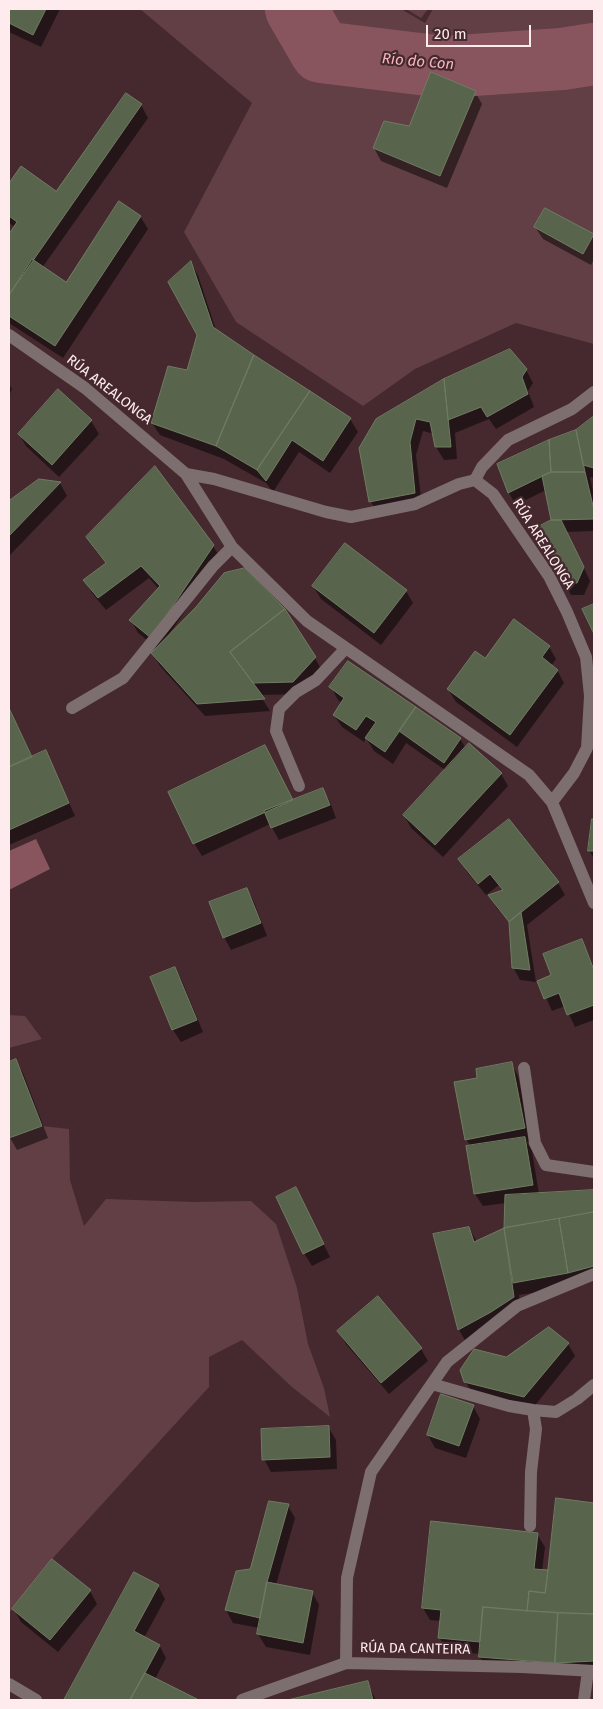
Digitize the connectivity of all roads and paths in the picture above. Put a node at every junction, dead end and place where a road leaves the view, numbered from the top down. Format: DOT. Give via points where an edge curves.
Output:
graph roads {
  1 [pos="9,335"];
  2 [pos="594,392"];
  3 [pos="186,474"];
  4 [pos="475,480"];
  5 [pos="232,547"];
  6 [pos="346,648"];
  7 [pos="72,708"];
  8 [pos="590,748"];
  9 [pos="299,786"];
  10 [pos="552,802"];
  11 [pos="594,903"];
  12 [pos="524,1068"];
  13 [pos="594,1172"];
  14 [pos="594,1274"];
  15 [pos="432,1384"];
  16 [pos="594,1384"];
  17 [pos="533,1410"];
  18 [pos="530,1526"];
  19 [pos="346,1663"];
  20 [pos="591,1671"];
  21 [pos="9,1684"];
  22 [pos="259,1697"];
  23 [pos="36,1700"];
  24 [pos="242,1700"];
  25 [pos="584,1700"];
  1 -- 3 [label="street, RÚA AREALONGA" via="85,388"];
  2 -- 4 [label="street" via="572,409 508,440 482,467"];
  3 -- 4 [label="street" via="351,517 415,504"];
  3 -- 5 [label="street, RÚA AREALONGA"];
  4 -- 8 [label="street, RÚA AREALONGA" via="493,494 549,576 567,612 586,657"];
  5 -- 6 [label="street, RÚA AREALONGA" via="307,621"];
  5 -- 7 [label="street" via="123,678"];
  6 -- 9 [label="street" via="316,680 296,692 279,709 276,731"];
  6 -- 10 [label="street, RÚA AREALONGA" via="529,775"];
  8 -- 10 [label="street, RÚA AREALONGA"];
  10 -- 11 [label="street, RÚA AREALONGA"];
  12 -- 13 [label="street" via="535,1143 546,1165"];
  14 -- 15 [label="street" via="517,1306 447,1362"];
  15 -- 17 [label="street"];
  15 -- 19 [label="street" via="371,1472 348,1578"];
  16 -- 17 [label="street" via="556,1412"];
  17 -- 18 [label="street" via="536,1429"];
  19 -- 20 [label="street, RÚA DA CANTEIRA"];
  19 -- 22 [label="street, RÚA DA CANTEIRA"];
  20 -- 25 [label="street"];
  21 -- 23 [label="street"];
  22 -- 24 [label="street, RÚA DA CANTEIRA"];
}
